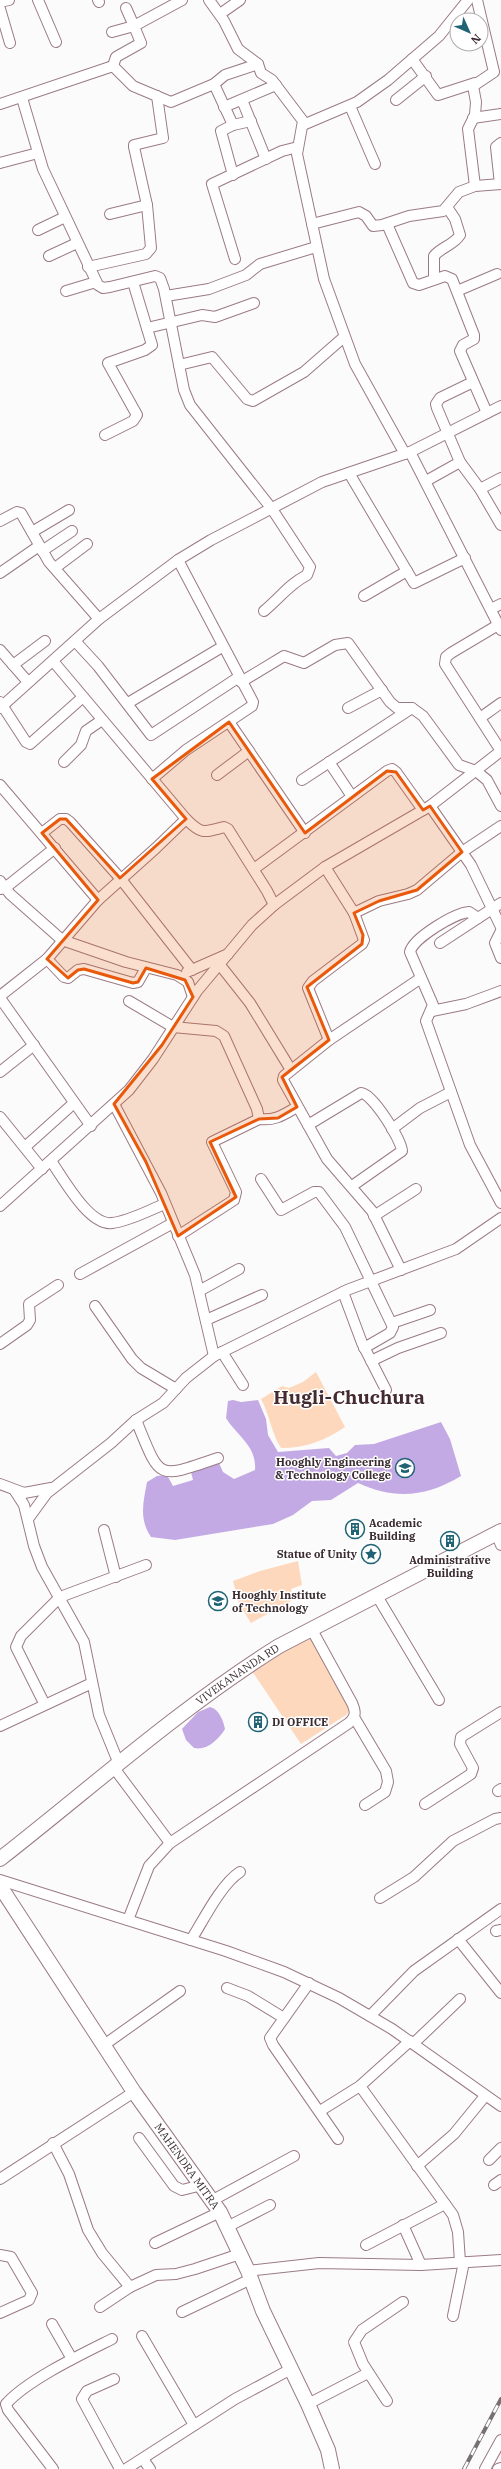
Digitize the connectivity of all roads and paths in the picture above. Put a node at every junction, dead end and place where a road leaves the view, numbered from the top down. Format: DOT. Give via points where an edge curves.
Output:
graph roads {
  1 [pos="8,0"];
  2 [pos="38,0"];
  3 [pos="182,0"];
  4 [pos="209,0"];
  5 [pos="240,0"];
  6 [pos="468,0"];
  7 [pos="477,0"];
  8 [pos="0,2"];
  9 [pos="126,8"];
  10 [pos="0,9"];
  11 [pos="220,14"];
  12 [pos="134,26"];
  13 [pos="112,32"];
  14 [pos="56,42"];
  15 [pos="10,43"];
  16 [pos="412,59"];
  17 [pos="258,64"];
  18 [pos="112,66"];
  19 [pos="426,76"];
  20 [pos="474,83"];
  21 [pos="214,84"];
  22 [pos="276,85"];
  23 [pos="157,96"];
  24 [pos="22,98"];
  25 [pos="242,100"];
  26 [pos="396,100"];
  27 [pos="0,104"];
  28 [pos="350,106"];
  29 [pos="224,107"];
  30 [pos="501,114"];
  31 [pos="474,118"];
  32 [pos="251,121"];
  33 [pos="233,125"];
  34 [pos="303,125"];
  35 [pos="501,143"];
  36 [pos="298,148"];
  37 [pos="38,153"];
  38 [pos="266,159"];
  39 [pos="0,163"];
  40 [pos="375,164"];
  41 [pos="232,175"];
  42 [pos="501,184"];
  43 [pos="475,186"];
  44 [pos="147,205"];
  45 [pos="447,207"];
  46 [pos="110,214"];
  47 [pos="65,217"];
  48 [pos="312,224"];
  49 [pos="387,224"];
  50 [pos="38,230"];
  51 [pos="77,243"];
  52 [pos="316,247"];
  53 [pos="49,256"];
  54 [pos="235,259"];
  55 [pos="88,268"];
  56 [pos="497,274"];
  57 [pos="434,279"];
  58 [pos="96,282"];
  59 [pos="133,282"];
  60 [pos="66,291"];
  61 [pos="457,292"];
  62 [pos="166,296"];
  63 [pos="254,303"];
  64 [pos="171,324"];
  65 [pos="147,328"];
  66 [pos="344,337"];
  67 [pos="180,365"];
  68 [pos="473,382"];
  69 [pos="501,406"];
  70 [pos="487,413"];
  71 [pos="448,434"];
  72 [pos="105,435"];
  73 [pos="407,453"];
  74 [pos="460,462"];
  75 [pos="349,473"];
  76 [pos="501,478"];
  77 [pos="426,481"];
  78 [pos="480,489"];
  79 [pos="272,509"];
  80 [pos="69,510"];
  81 [pos="0,521"];
  82 [pos="501,525"];
  83 [pos="72,531"];
  84 [pos="32,532"];
  85 [pos="87,544"];
  86 [pos="41,548"];
  87 [pos="465,558"];
  88 [pos="178,560"];
  89 [pos="55,568"];
  90 [pos="407,571"];
  91 [pos="0,573"];
  92 [pos="364,596"];
  93 [pos="501,604"];
  94 [pos="491,609"];
  95 [pos="264,611"];
  96 [pos="99,619"];
  97 [pos="499,628"];
  98 [pos="45,641"];
  99 [pos="75,641"];
  100 [pos="222,647"];
  101 [pos="0,650"];
  102 [pos="53,661"];
  103 [pos="13,665"];
  104 [pos="240,679"];
  105 [pos="28,682"];
  106 [pos="382,690"];
  107 [pos="83,697"];
  108 [pos="501,702"];
  109 [pos="128,704"];
  110 [pos="1,705"];
  111 [pos="348,708"];
  112 [pos="412,708"];
  113 [pos="480,718"];
  114 [pos="102,720"];
  115 [pos="229,722"];
  116 [pos="249,751"];
  117 [pos="64,762"];
  118 [pos="329,762"];
  119 [pos="476,771"];
  120 [pos="217,774"];
  121 [pos="152,779"];
  122 [pos="302,780"];
  123 [pos="0,786"];
  124 [pos="351,795"];
  125 [pos="501,806"];
  126 [pos="426,808"];
  127 [pos="186,819"];
  128 [pos="501,826"];
  129 [pos="304,833"];
  130 [pos="42,834"];
  131 [pos="55,848"];
  132 [pos="462,852"];
  133 [pos="325,867"];
  134 [pos="254,869"];
  135 [pos="120,878"];
  136 [pos="2,886"];
  137 [pos="98,900"];
  138 [pos="274,905"];
  139 [pos="497,905"];
  140 [pos="354,913"];
  141 [pos="478,918"];
  142 [pos="501,927"];
  143 [pos="501,931"];
  144 [pos="62,940"];
  145 [pos="440,943"];
  146 [pos="228,954"];
  147 [pos="47,958"];
  148 [pos="501,958"];
  149 [pos="220,965"];
  150 [pos="146,968"];
  151 [pos="192,970"];
  152 [pos="177,975"];
  153 [pos="421,978"];
  154 [pos="501,991"];
  155 [pos="0,997"];
  156 [pos="193,997"];
  157 [pos="129,1001"];
  158 [pos="432,1011"];
  159 [pos="173,1028"];
  160 [pos="330,1040"];
  161 [pos="34,1045"];
  162 [pos="291,1070"];
  163 [pos="0,1072"];
  164 [pos="451,1092"];
  165 [pos="74,1103"];
  166 [pos="114,1104"];
  167 [pos="297,1107"];
  168 [pos="0,1117"];
  169 [pos="259,1119"];
  170 [pos="308,1125"];
  171 [pos="91,1126"];
  172 [pos="392,1129"];
  173 [pos="25,1148"];
  174 [pos="51,1161"];
  175 [pos="42,1169"];
  176 [pos="261,1179"];
  177 [pos="352,1186"];
  178 [pos="416,1189"];
  179 [pos="1,1202"];
  180 [pos="501,1203"];
  181 [pos="165,1204"];
  182 [pos="374,1216"];
  183 [pos="501,1218"];
  184 [pos="173,1223"];
  185 [pos="178,1236"];
  186 [pos="240,1269"];
  187 [pos="402,1270"];
  188 [pos="80,1274"];
  189 [pos="372,1280"];
  190 [pos="58,1285"];
  191 [pos="199,1291"];
  192 [pos="343,1292"];
  193 [pos="262,1295"];
  194 [pos="95,1306"];
  195 [pos="430,1310"];
  196 [pos="206,1320"];
  197 [pos="392,1323"];
  198 [pos="441,1333"];
  199 [pos="0,1344"];
  200 [pos="364,1348"];
  201 [pos="218,1354"];
  202 [pos="371,1361"];
  203 [pos="243,1385"];
  204 [pos="176,1389"];
  205 [pos="386,1390"];
  206 [pos="136,1420"];
  207 [pos="218,1458"];
  208 [pos="0,1484"];
  209 [pos="57,1486"];
  210 [pos="15,1491"];
  211 [pos="28,1518"];
  212 [pos="104,1530"];
  213 [pos="499,1536"];
  214 [pos="146,1565"];
  215 [pos="116,1576"];
  216 [pos="377,1596"];
  217 [pos="60,1597"];
  218 [pos="312,1630"];
  219 [pos="92,1683"];
  220 [pos="439,1700"];
  221 [pos="44,1703"];
  222 [pos="501,1712"];
  223 [pos="354,1717"];
  224 [pos="0,1726"];
  225 [pos="116,1766"];
  226 [pos="425,1804"];
  227 [pos="365,1805"];
  228 [pos="501,1818"];
  229 [pos="170,1844"];
  230 [pos="0,1859"];
  231 [pos="240,1872"];
  232 [pos="0,1880"];
  233 [pos="0,1886"];
  234 [pos="380,1898"];
  235 [pos="501,1909"];
  236 [pos="128,1920"];
  237 [pos="458,1938"];
  238 [pos="191,1940"];
  239 [pos="309,1983"];
  240 [pos="227,1988"];
  241 [pos="180,1991"];
  242 [pos="501,1992"];
  243 [pos="460,1999"];
  244 [pos="370,2016"];
  245 [pos="284,2018"];
  246 [pos="412,2042"];
  247 [pos="104,2045"];
  248 [pos="360,2086"];
  249 [pos="134,2092"];
  250 [pos="485,2096"];
  251 [pos="501,2106"];
  252 [pos="320,2111"];
  253 [pos="139,2138"];
  254 [pos="338,2139"];
  255 [pos="53,2143"];
  256 [pos="501,2148"];
  257 [pos="294,2156"];
  258 [pos="489,2160"];
  259 [pos="418,2166"];
  260 [pos="0,2179"];
  261 [pos="202,2184"];
  262 [pos="445,2204"];
  263 [pos="216,2206"];
  264 [pos="270,2206"];
  265 [pos="403,2225"];
  266 [pos="227,2227"];
  267 [pos="155,2243"];
  268 [pos="366,2245"];
  269 [pos="240,2254"];
  270 [pos="0,2255"];
  271 [pos="501,2260"];
  272 [pos="462,2262"];
  273 [pos="421,2265"];
  274 [pos="250,2275"];
  275 [pos="130,2287"];
  276 [pos="403,2302"];
  277 [pos="100,2307"];
  278 [pos="182,2312"];
  279 [pos="0,2314"];
  280 [pos="453,2316"];
  281 [pos="52,2324"];
  282 [pos="142,2336"];
  283 [pos="112,2339"];
  284 [pos="72,2359"];
  285 [pos="291,2369"];
  286 [pos="368,2373"];
  287 [pos="114,2378"];
  288 [pos="387,2400"];
  289 [pos="308,2404"];
  290 [pos="194,2425"];
  291 [pos="501,2440"];
  292 [pos="143,2459"];
  293 [pos="501,2468"];
  294 [pos="53,2469"];
  295 [pos="120,2469"];
  296 [pos="126,2469"];
  297 [pos="150,2469"];
  298 [pos="332,2469"];
  299 [pos="485,2469"];
  300 [pos="498,2469"];
  1 -- 8 [label="street"];
  2 -- 14 [label="street"];
  3 -- 12 [label="street"];
  4 -- 11 [label="street"];
  5 -- 11 [label="street"];
  6 -- 16 [label="street" via="439,36"];
  7 -- 20 [label="street" via="494,72 490,77"];
  9 -- 12 [label="street"];
  10 -- 15 [label="street"];
  11 -- 17 [label="street" via="238,49"];
  12 -- 13 [label="street"];
  12 -- 18 [label="street" via="140,43 116,57"];
  16 -- 19 [label="street"];
  16 -- 28 [label="street" via="388,80"];
  17 -- 21 [label="street" via="225,75"];
  17 -- 22 [label="street" via="261,72"];
  18 -- 23 [label="street" via="133,86"];
  18 -- 24 [label="street"];
  19 -- 20 [label="street" via="436,93 441,96"];
  19 -- 26 [label="street"];
  20 -- 31 [label="street"];
  21 -- 23 [label="street" via="171,102"];
  21 -- 29 [label="street"];
  22 -- 25 [label="street"];
  22 -- 34 [label="street"];
  23 -- 44 [label="street" via="163,138 134,145"];
  24 -- 27 [label="street"];
  24 -- 37 [label="street"];
  25 -- 29 [label="street"];
  25 -- 32 [label="street"];
  28 -- 34 [label="street"];
  28 -- 40 [label="street"];
  29 -- 33 [label="street"];
  30 -- 31 [label="street"];
  31 -- 43 [label="street" via="468,129"];
  32 -- 33 [label="street"];
  32 -- 38 [label="street"];
  33 -- 41 [label="street" via="221,134"];
  34 -- 36 [label="street"];
  35 -- 42 [label="street" via="496,148"];
  36 -- 38 [label="street" via="287,149"];
  36 -- 48 [label="street" via="297,154"];
  37 -- 39 [label="street"];
  37 -- 47 [label="street"];
  38 -- 41 [label="street"];
  41 -- 54 [label="street" via="212,184"];
  42 -- 43 [label="street"];
  43 -- 45 [label="street" via="454,196"];
  44 -- 46 [label="street"];
  44 -- 55 [label="street" via="151,248 149,251"];
  45 -- 49 [label="street" via="442,211 409,216"];
  45 -- 57 [label="street" via="455,219 460,235 457,240 434,256"];
  47 -- 50 [label="street"];
  47 -- 51 [label="street"];
  48 -- 49 [label="street" via="360,212 373,226"];
  48 -- 52 [label="street"];
  49 -- 57 [label="street" via="413,283 419,285"];
  51 -- 53 [label="street"];
  51 -- 55 [label="street"];
  52 -- 62 [label="street" via="260,264 246,275 209,289"];
  52 -- 66 [label="street" via="327,290"];
  55 -- 58 [label="street"];
  56 -- 61 [label="street"];
  57 -- 61 [label="street" via="451,277"];
  58 -- 59 [label="street" via="103,288"];
  58 -- 60 [label="street"];
  59 -- 62 [label="street" via="155,276 160,278"];
  59 -- 65 [label="street"];
  61 -- 68 [label="street" via="474,332 474,339 463,345 460,351"];
  62 -- 64 [label="street"];
  63 -- 64 [label="street" via="215,317 202,315"];
  64 -- 65 [label="street"];
  64 -- 67 [label="street"];
  65 -- 72 [label="street" via="152,342 150,347 108,363 137,415 133,420"];
  66 -- 67 [label="street" via="304,372 253,402 247,399 212,357"];
  66 -- 73 [label="street" via="359,373"];
  67 -- 79 [label="street" via="184,390 190,404"];
  68 -- 70 [label="street"];
  68 -- 71 [label="street" via="437,401 437,408"];
  69 -- 70 [label="street"];
  70 -- 71 [label="street"];
  71 -- 73 [label="street"];
  71 -- 74 [label="street"];
  73 -- 75 [label="street"];
  73 -- 77 [label="street"];
  74 -- 77 [label="street"];
  74 -- 78 [label="street"];
  75 -- 79 [label="street" via="322,482"];
  75 -- 90 [label="street"];
  76 -- 78 [label="street"];
  77 -- 87 [label="street"];
  78 -- 82 [label="street"];
  79 -- 88 [label="street"];
  79 -- 95 [label="street" via="310,567 310,571 307,576 291,584 284,594"];
  80 -- 84 [label="street"];
  81 -- 84 [label="street" via="20,512"];
  83 -- 86 [label="street"];
  84 -- 86 [label="street"];
  85 -- 89 [label="street"];
  86 -- 89 [label="street"];
  86 -- 91 [label="street"];
  87 -- 90 [label="street" via="414,583"];
  87 -- 94 [label="street"];
  88 -- 96 [label="street"];
  88 -- 100 [label="street"];
  89 -- 96 [label="street"];
  90 -- 92 [label="street"];
  93 -- 94 [label="street"];
  94 -- 97 [label="street"];
  96 -- 99 [label="street"];
  97 -- 113 [label="street" via="446,657 445,664"];
  98 -- 103 [label="street"];
  99 -- 102 [label="street"];
  99 -- 109 [label="street"];
  100 -- 104 [label="street"];
  100 -- 109 [label="street"];
  101 -- 103 [label="street"];
  102 -- 105 [label="street"];
  102 -- 107 [label="street"];
  103 -- 105 [label="street"];
  104 -- 106 [label="street" via="284,656 304,663 343,642 353,647"];
  104 -- 109 [label="street" via="151,735"];
  104 -- 115 [label="street" via="253,702 252,706"];
  105 -- 110 [label="street"];
  106 -- 111 [label="street"];
  106 -- 112 [label="street" via="397,708"];
  107 -- 110 [label="street" via="30,744 26,742"];
  107 -- 114 [label="street"];
  108 -- 113 [label="street"];
  112 -- 118 [label="street"];
  112 -- 119 [label="street" via="423,716 459,765"];
  113 -- 119 [label="street" via="501,751"];
  114 -- 117 [label="street" via="86,731 81,745"];
  114 -- 121 [label="street"];
  115 -- 116 [label="street"];
  115 -- 121 [label="street" via="186,750"];
  116 -- 120 [label="street"];
  116 -- 129 [label="street"];
  118 -- 122 [label="street"];
  118 -- 124 [label="street"];
  119 -- 125 [label="street" via="487,780"];
  119 -- 126 [label="street"];
  121 -- 127 [label="street"];
  123 -- 130 [label="street"];
  124 -- 126 [label="street" via="392,769"];
  124 -- 129 [label="street"];
  126 -- 132 [label="street"];
  126 -- 133 [label="street"];
  127 -- 134 [label="street" via="200,831 207,832 224,827 228,829"];
  127 -- 135 [label="street"];
  128 -- 132 [label="street"];
  129 -- 134 [label="street"];
  130 -- 131 [label="street"];
  130 -- 135 [label="street" via="60,819 66,819"];
  131 -- 136 [label="street"];
  131 -- 137 [label="street"];
  132 -- 139 [label="street"];
  132 -- 140 [label="street" via="417,890 379,901"];
  133 -- 138 [label="street"];
  133 -- 140 [label="street"];
  134 -- 138 [label="street"];
  135 -- 137 [label="street"];
  135 -- 151 [label="street"];
  136 -- 144 [label="street"];
  137 -- 144 [label="street"];
  138 -- 146 [label="street"];
  139 -- 141 [label="street"];
  139 -- 142 [label="street"];
  140 -- 160 [label="street" via="363,935 362,944 313,981 308,988"];
  141 -- 145 [label="street"];
  141 -- 153 [label="street" via="469,912 458,914 411,947 410,952"];
  143 -- 148 [label="street" via="494,943"];
  144 -- 147 [label="street"];
  144 -- 150 [label="street"];
  146 -- 149 [label="street"];
  146 -- 151 [label="street"];
  147 -- 150 [label="street" via="64,977 68,978 78,970 84,969 133,984 138,982"];
  147 -- 155 [label="street"];
  149 -- 156 [label="street"];
  149 -- 162 [label="street" via="250,1003"];
  150 -- 152 [label="street"];
  151 -- 152 [label="street"];
  152 -- 156 [label="street" via="188,982"];
  153 -- 158 [label="street" via="433,1005"];
  153 -- 160 [label="street"];
  154 -- 158 [label="street" via="466,1004"];
  155 -- 161 [label="street"];
  156 -- 159 [label="street"];
  157 -- 159 [label="street"];
  158 -- 164 [label="street" via="426,1021"];
  159 -- 166 [label="street" via="142,1074"];
  159 -- 169 [label="street" via="216,1032 224,1036 257,1109"];
  160 -- 162 [label="street"];
  161 -- 163 [label="street"];
  161 -- 165 [label="street"];
  162 -- 167 [label="street" via="283,1080"];
  164 -- 172 [label="street" via="430,1102"];
  164 -- 180 [label="street" via="470,1145"];
  165 -- 171 [label="street"];
  165 -- 173 [label="street"];
  166 -- 171 [label="street"];
  166 -- 181 [label="street"];
  167 -- 169 [label="street" via="273,1119"];
  167 -- 170 [label="street"];
  168 -- 173 [label="street"];
  169 -- 185 [label="street" via="212,1142 236,1192 234,1200"];
  170 -- 172 [label="street" via="361,1093 366,1093"];
  170 -- 177 [label="street" via="331,1164"];
  171 -- 174 [label="street"];
  172 -- 177 [label="street" via="402,1151"];
  173 -- 175 [label="street"];
  174 -- 175 [label="street"];
  174 -- 181 [label="street" via="87,1211 104,1222 118,1222"];
  175 -- 179 [label="street"];
  176 -- 189 [label="street" via="281,1210 314,1192 323,1194 345,1227"];
  177 -- 182 [label="street"];
  178 -- 182 [label="street"];
  181 -- 184 [label="street"];
  182 -- 187 [label="street"];
  183 -- 187 [label="street" via="456,1249"];
  184 -- 185 [label="street"];
  184 -- 188 [label="street"];
  185 -- 191 [label="street"];
  186 -- 191 [label="street"];
  187 -- 189 [label="street"];
  189 -- 192 [label="street"];
  189 -- 197 [label="street"];
  190 -- 199 [label="street" via="29,1304 30,1320 27,1325"];
  191 -- 196 [label="street"];
  192 -- 200 [label="street"];
  192 -- 201 [label="street"];
  193 -- 196 [label="street"];
  194 -- 204 [label="street" via="132,1359 141,1368"];
  195 -- 197 [label="street"];
  196 -- 201 [label="street"];
  197 -- 200 [label="street" via="393,1330"];
  198 -- 202 [label="street" via="398,1348"];
  200 -- 202 [label="street"];
  201 -- 203 [label="street"];
  201 -- 204 [label="street" via="194,1371"];
  202 -- 205 [label="street"];
  204 -- 206 [label="street" via="163,1403"];
  206 -- 207 [label="street" via="152,1457 162,1470 176,1473"];
  206 -- 209 [label="street"];
  208 -- 210 [label="street"];
  209 -- 210 [label="street" via="33,1493"];
  209 -- 211 [label="street" via="40,1500"];
  210 -- 211 [label="street" via="24,1505"];
  211 -- 217 [label="street" via="42,1567"];
  212 -- 215 [label="street"];
  213 -- 216 [label="main road, VIVEKANANDA RD"];
  214 -- 215 [label="street"];
  215 -- 217 [label="street"];
  216 -- 218 [label="main road, VIVEKANANDA RD"];
  216 -- 220 [label="street"];
  217 -- 219 [label="street" via="84,1642"];
  217 -- 221 [label="street" via="21,1636 16,1647"];
  218 -- 223 [label="street" via="352,1703"];
  218 -- 225 [label="main road, VIVEKANANDA RD" via="252,1663"];
  219 -- 221 [label="street"];
  219 -- 225 [label="street" via="99,1715"];
  221 -- 224 [label="street"];
  222 -- 226 [label="street" via="461,1737 460,1744 474,1768 471,1774"];
  223 -- 227 [label="street" via="388,1777 385,1792"];
  223 -- 229 [label="street" via="349,1723"];
  225 -- 229 [label="street"];
  225 -- 230 [label="main road, VIVEKANANDA RD"];
  228 -- 234 [label="street" via="453,1841 414,1877"];
  229 -- 236 [label="street" via="149,1866"];
  231 -- 238 [label="street" via="220,1895"];
  232 -- 236 [label="street"];
  233 -- 247 [label="main road, MAHENDRA MITRA" via="58,1979"];
  235 -- 237 [label="street"];
  236 -- 238 [label="street"];
  237 -- 242 [label="street"];
  237 -- 244 [label="street" via="404,1981"];
  238 -- 239 [label="street" via="277,1969"];
  239 -- 244 [label="street"];
  239 -- 245 [label="street"];
  240 -- 245 [label="street" via="248,1996"];
  241 -- 247 [label="street"];
  243 -- 246 [label="street"];
  244 -- 246 [label="street"];
  245 -- 252 [label="street" via="270,2038 272,2045"];
  246 -- 248 [label="street"];
  246 -- 250 [label="street"];
  247 -- 249 [label="main road, MAHENDRA MITRA"];
  248 -- 252 [label="street"];
  248 -- 259 [label="street"];
  249 -- 255 [label="street"];
  249 -- 261 [label="main road, MAHENDRA MITRA"];
  250 -- 251 [label="street"];
  250 -- 259 [label="street" via="454,2134"];
  252 -- 254 [label="street"];
  253 -- 261 [label="street" via="174,2186 182,2190"];
  255 -- 260 [label="street"];
  255 -- 275 [label="street" via="69,2174 88,2230 102,2253"];
  256 -- 258 [label="street"];
  257 -- 263 [label="street"];
  259 -- 262 [label="street"];
  261 -- 263 [label="main road, MAHENDRA MITRA"];
  262 -- 265 [label="street"];
  262 -- 272 [label="street" via="456,2222"];
  263 -- 266 [label="main road, MAHENDRA MITRA"];
  263 -- 267 [label="street"];
  264 -- 266 [label="street"];
  265 -- 268 [label="street"];
  265 -- 273 [label="street"];
  266 -- 269 [label="main road, MAHENDRA MITRA"];
  269 -- 274 [label="main road, MAHENDRA MITRA"];
  269 -- 275 [label="street" via="182,2272 156,2275"];
  270 -- 279 [label="street" via="11,2257 32,2293 29,2300"];
  271 -- 272 [label="street"];
  272 -- 273 [label="street"];
  272 -- 280 [label="street"];
  273 -- 274 [label="street" via="319,2264"];
  274 -- 278 [label="street"];
  274 -- 285 [label="main road, MAHENDRA MITRA" via="263,2311"];
  275 -- 277 [label="street"];
  276 -- 286 [label="street" via="356,2337 354,2347"];
  281 -- 284 [label="street"];
  282 -- 290 [label="street"];
  283 -- 284 [label="street"];
  284 -- 294 [label="street" via="25,2388 6,2404"];
  285 -- 289 [label="main road, MAHENDRA MITRA"];
  285 -- 290 [label="street" via="251,2389"];
  286 -- 288 [label="street"];
  286 -- 289 [label="street"];
  287 -- 295 [label="street" via="87,2391 82,2399"];
  289 -- 298 [label="main road, MAHENDRA MITRA" via="328,2450"];
  290 -- 292 [label="street"];
  291 -- 299 [label="street"];
  292 -- 296 [label="street"];
  292 -- 297 [label="street"];
  293 -- 300 [label="street"];
}
